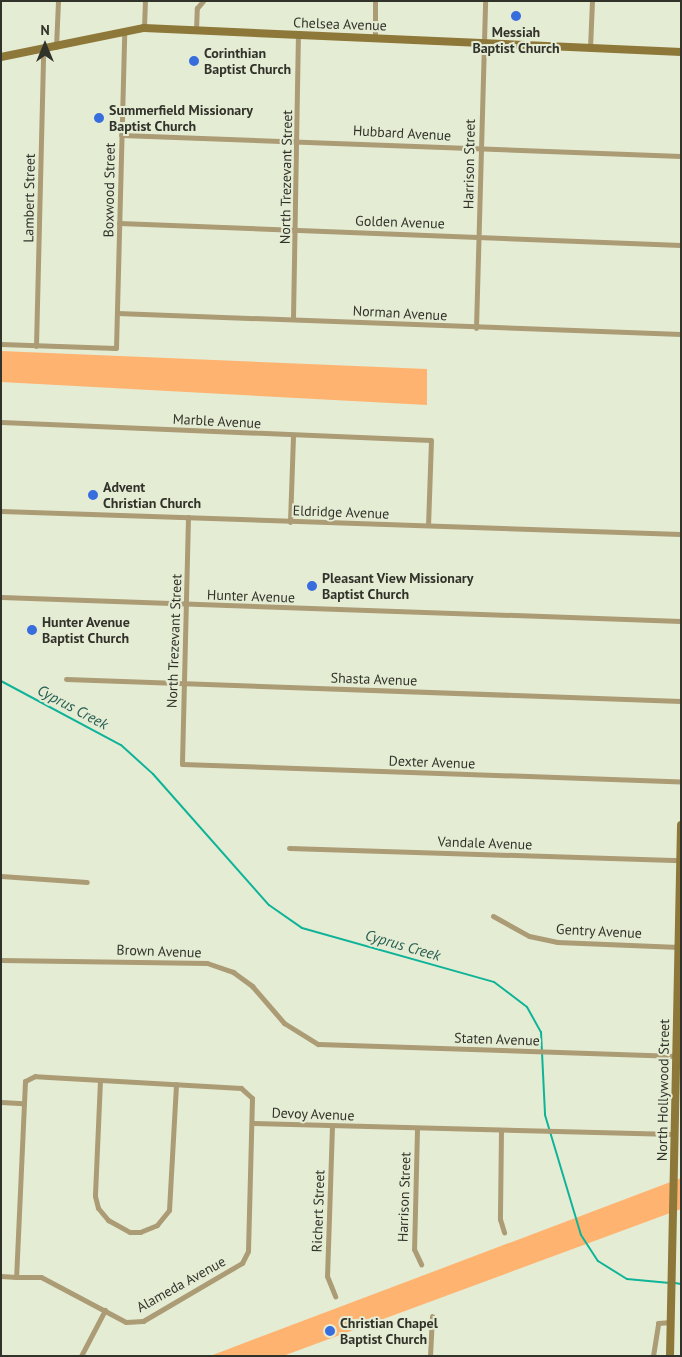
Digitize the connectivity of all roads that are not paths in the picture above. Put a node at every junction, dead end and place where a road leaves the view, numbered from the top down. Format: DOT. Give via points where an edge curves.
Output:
graph roads {
  1 [pos="58,1"];
  2 [pos="145,1"];
  3 [pos="203,1"];
  4 [pos="375,1"];
  5 [pos="485,1"];
  6 [pos="592,1"];
  7 [pos="144,28"];
  8 [pos="196,30"];
  9 [pos="124,32"];
  10 [pos="298,35"];
  11 [pos="375,38"];
  12 [pos="484,43"];
  13 [pos="56,47"];
  14 [pos="590,48"];
  15 [pos="43,50"];
  16 [pos="681,52"];
  17 [pos="1,57"];
  18 [pos="122,135"];
  19 [pos="298,140"];
  20 [pos="480,148"];
  21 [pos="681,156"];
  22 [pos="119,223"];
  23 [pos="296,230"];
  24 [pos="479,236"];
  25 [pos="681,245"];
  26 [pos="117,313"];
  27 [pos="293,318"];
  28 [pos="476,328"];
  29 [pos="681,334"];
  30 [pos="1,344"];
  31 [pos="36,346"];
  32 [pos="1,422"];
  33 [pos="293,436"];
  34 [pos="1,510"];
  35 [pos="188,518"];
  36 [pos="290,522"];
  37 [pos="428,525"];
  38 [pos="681,534"];
  39 [pos="1,597"];
  40 [pos="186,605"];
  41 [pos="681,621"];
  42 [pos="66,679"];
  43 [pos="183,683"];
  44 [pos="681,701"];
  45 [pos="182,764"];
  46 [pos="681,781"];
  47 [pos="681,825"];
  48 [pos="289,848"];
  49 [pos="680,860"];
  50 [pos="1,876"];
  51 [pos="87,882"];
  52 [pos="493,916"];
  53 [pos="679,949"];
  54 [pos="1,960"];
  55 [pos="679,1043"];
  56 [pos="318,1044"];
  57 [pos="676,1056"];
  58 [pos="100,1080"];
  59 [pos="176,1084"];
  60 [pos="1,1102"];
  61 [pos="23,1103"];
  62 [pos="252,1124"];
  63 [pos="332,1126"];
  64 [pos="417,1129"];
  65 [pos="501,1131"];
  66 [pos="674,1134"];
  67 [pos="504,1232"];
  68 [pos="421,1264"];
  69 [pos="1,1276"];
  70 [pos="16,1276"];
  71 [pos="334,1296"];
  72 [pos="105,1310"];
  73 [pos="432,1316"];
  74 [pos="671,1322"];
  75 [pos="81,1356"];
  76 [pos="430,1356"];
  77 [pos="653,1356"];
  78 [pos="670,1356"];
  1 -- 13 [label="street"];
  2 -- 7 [label="street"];
  3 -- 8 [label="street" via="197,8"];
  4 -- 11 [label="street"];
  5 -- 12 [label="street, Harrison Street"];
  6 -- 14 [label="street"];
  7 -- 8 [label="main road, Chelsea Avenue"];
  7 -- 9 [label="main road, Chelsea Avenue"];
  8 -- 10 [label="main road, Chelsea Avenue"];
  9 -- 13 [label="main road, Chelsea Avenue"];
  9 -- 18 [label="street, Boxwood Street"];
  10 -- 11 [label="main road, Chelsea Avenue"];
  10 -- 19 [label="street, North Trezevant Street"];
  11 -- 12 [label="main road, Chelsea Avenue"];
  12 -- 14 [label="main road, Chelsea Avenue"];
  12 -- 20 [label="street, Harrison Street"];
  13 -- 15 [label="main road, Chelsea Avenue"];
  14 -- 16 [label="main road, Chelsea Avenue"];
  15 -- 17 [label="main road, Chelsea Avenue"];
  15 -- 31 [label="street, Lambert Street"];
  18 -- 19 [label="street, Hubbard Avenue"];
  18 -- 22 [label="street, Boxwood Street"];
  19 -- 20 [label="street, Hubbard Avenue"];
  19 -- 23 [label="street, North Trezevant Street"];
  20 -- 21 [label="street, Hubbard Avenue"];
  20 -- 24 [label="street, Harrison Street"];
  22 -- 23 [label="street, Golden Avenue"];
  22 -- 26 [label="street, Boxwood Street"];
  23 -- 24 [label="street, Golden Avenue"];
  23 -- 27 [label="street, North Trezevant Street"];
  24 -- 25 [label="street, Golden Avenue"];
  24 -- 28 [label="street, Harrison Street"];
  26 -- 27 [label="street, Norman Avenue"];
  26 -- 31 [label="street, Boxwood Street" via="116,348"];
  27 -- 28 [label="street, Norman Avenue"];
  28 -- 29 [label="street, Norman Avenue"];
  30 -- 31 [label="street"];
  32 -- 33 [label="street, Marble Avenue"];
  33 -- 36 [label="street"];
  33 -- 37 [label="street, Marble Avenue" via="432,440"];
  34 -- 35 [label="street, Eldridge Avenue"];
  35 -- 36 [label="street, Eldridge Avenue"];
  35 -- 40 [label="street, North Trezevant Street"];
  36 -- 37 [label="street, Eldridge Avenue"];
  37 -- 38 [label="street, Eldridge Avenue"];
  39 -- 40 [label="street, Hunter Avenue"];
  40 -- 41 [label="street, Hunter Avenue"];
  40 -- 43 [label="street, North Trezevant Street"];
  42 -- 43 [label="street, Shasta Avenue"];
  43 -- 44 [label="street, Shasta Avenue"];
  43 -- 45 [label="street, North Trezevant Street"];
  45 -- 46 [label="street, Dexter Avenue"];
  47 -- 49 [label="main road, North Hollywood Street"];
  48 -- 49 [label="street, Vandale Avenue"];
  49 -- 53 [label="main road, North Hollywood Street"];
  50 -- 51 [label="street"];
  52 -- 53 [label="street, Gentry Avenue" via="529,936 557,942"];
  53 -- 55 [label="main road, North Hollywood Street"];
  54 -- 56 [label="street, Brown Avenue" via="207,963 233,972 284,1023"];
  55 -- 57 [label="main road, North Hollywood Street"];
  56 -- 57 [label="street, Staten Avenue"];
  57 -- 66 [label="main road, North Hollywood Street"];
  58 -- 59 [label="street, Devoy Avenue"];
  58 -- 59 [label="street" via="98,1208 108,1220 130,1232 140,1232 157,1224 168,1210"];
  58 -- 61 [label="street, Devoy Avenue" via="35,1076 26,1081"];
  59 -- 62 [label="street, Devoy Avenue" via="242,1088 252,1098"];
  60 -- 61 [label="street"];
  61 -- 70 [label="street"];
  62 -- 63 [label="street, Devoy Avenue"];
  62 -- 72 [label="street, Alameda Avenue" via="248,1251 242,1263 144,1321 126,1322"];
  63 -- 64 [label="street, Devoy Avenue"];
  63 -- 71 [label="street, Richert Street" via="327,1276"];
  64 -- 65 [label="street, Devoy Avenue"];
  64 -- 68 [label="street, Harrison Street" via="414,1249"];
  65 -- 66 [label="street, Devoy Avenue"];
  65 -- 67 [label="street" via="500,1218"];
  66 -- 74 [label="main road, North Hollywood Street"];
  69 -- 70 [label="street, Alameda Avenue"];
  70 -- 72 [label="street, Alameda Avenue" via="41,1276"];
  72 -- 75 [label="street"];
  73 -- 76 [label="street"];
  74 -- 77 [label="street" via="658,1322"];
  74 -- 78 [label="main road, North Hollywood Street"];
}
